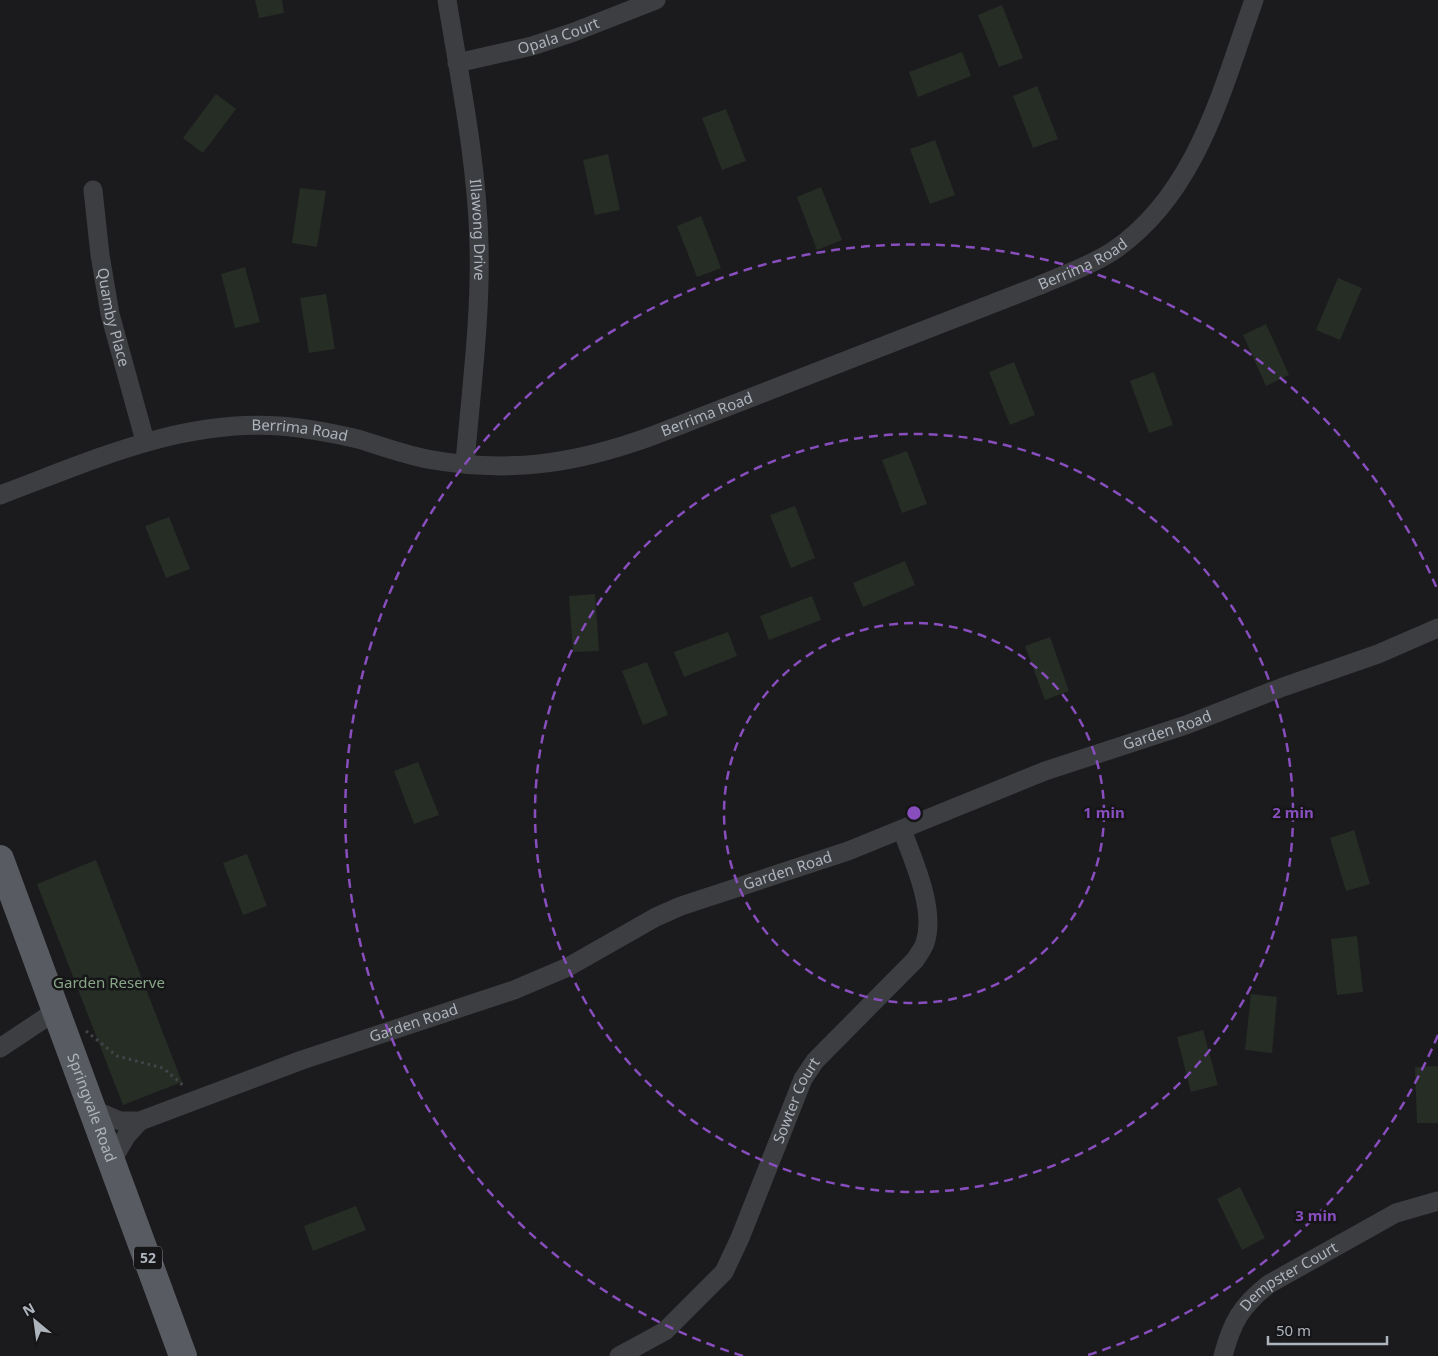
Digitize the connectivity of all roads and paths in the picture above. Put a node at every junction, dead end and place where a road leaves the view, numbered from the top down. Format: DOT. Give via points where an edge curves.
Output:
graph roads {
  1 [pos="447,0"];
  2 [pos="656,0"];
  3 [pos="1254,0"];
  4 [pos="457,63"];
  5 [pos="94,190"];
  6 [pos="145,441"];
  7 [pos="465,463"];
  8 [pos="0,495"];
  9 [pos="1438,628"];
  10 [pos="902,830"];
  11 [pos="0,859"];
  12 [pos="57,1010"];
  13 [pos="86,1031"];
  14 [pos="0,1048"];
  15 [pos="200,1098"];
  16 [pos="94,1110"];
  17 [pos="140,1121"];
  18 [pos="112,1160"];
  19 [pos="1438,1201"];
  20 [pos="183,1356"];
  21 [pos="619,1356"];
  22 [pos="1223,1356"];
  1 -- 4 [label="street, Illawong Drive"];
  2 -- 4 [label="street, Opala Court" via="532,46"];
  3 -- 7 [label="street, Berrima Road" via="1198,149 1160,207 1114,250 1038,286 613,450 538,465 500,467"];
  4 -- 7 [label="street, Illawong Drive" via="475,184 479,243 479,286"];
  5 -- 6 [label="street, Quamby Place" via="110,314"];
  6 -- 7 [label="street, Berrima Road" via="233,426 279,426 342,436 428,459"];
  6 -- 8 [label="street, Berrima Road"];
  9 -- 10 [label="street, Garden Road" via="1186,726 1045,771"];
  10 -- 15 [label="street, Garden Road" via="681,906 568,967 514,990 302,1060"];
  10 -- 21 [label="street, Sowter Court" via="928,918 925,945 915,960 815,1061 803,1079 724,1272 665,1331"];
  11 -- 12 [label="main road, Springvale Road / 52"];
  12 -- 14 [label="street"];
  12 -- 16 [label="main road, Springvale Road / 52"];
  13 -- 15 [label="path" via="117,1056 163,1068"];
  15 -- 17 [label="street, Garden Road"];
  16 -- 17 [label="street, Garden Road" via="120,1121"];
  16 -- 18 [label="main road, Springvale Road / 52"];
  17 -- 18 [label="street, Garden Road"];
  18 -- 20 [label="main road, Springvale Road / 52"];
  19 -- 22 [label="street, Dempster Court" via="1396,1213 1269,1284 1239,1312"];
}
